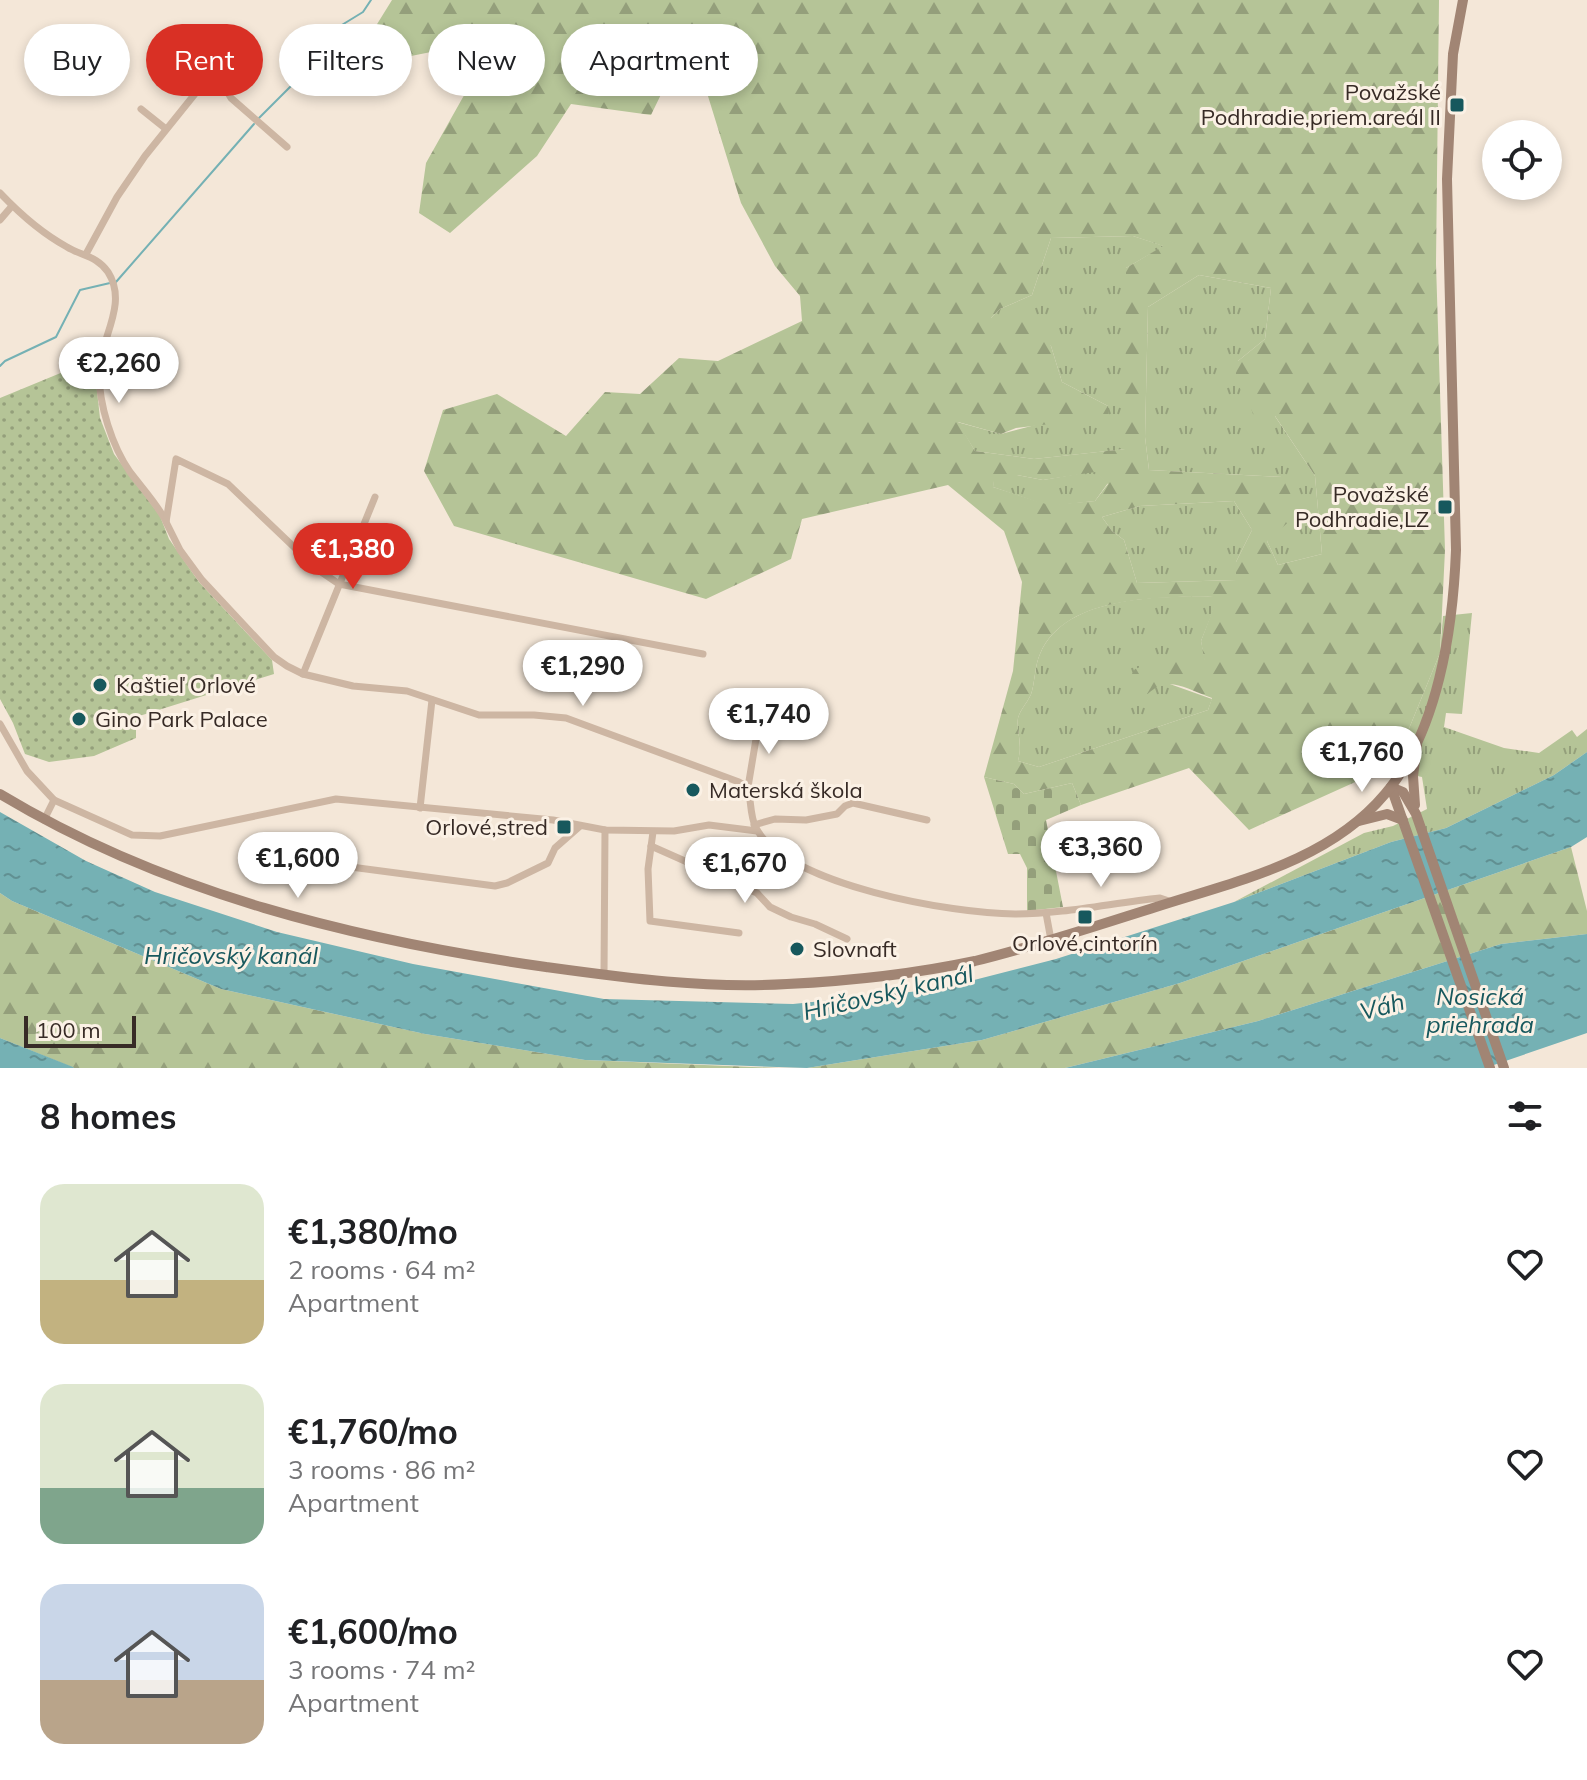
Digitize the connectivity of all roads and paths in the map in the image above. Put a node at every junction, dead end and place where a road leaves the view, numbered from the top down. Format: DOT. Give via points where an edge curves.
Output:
graph roads {
  1 [pos="1463,0"];
  2 [pos="193,96"];
  3 [pos="230,96"];
  4 [pos="141,109"];
  5 [pos="166,129"];
  6 [pos="287,147"];
  7 [pos="0,193"];
  8 [pos="12,206"];
  9 [pos="0,220"];
  10 [pos="86,254"];
  11 [pos="375,497"];
  12 [pos="166,522"];
  13 [pos="339,584"];
  14 [pos="703,654"];
  15 [pos="303,674"];
  16 [pos="432,700"];
  17 [pos="759,721"];
  18 [pos="0,724"];
  19 [pos="1417,739"];
  20 [pos="748,787"];
  21 [pos="1391,787"];
  22 [pos="0,794"];
  23 [pos="54,800"];
  24 [pos="420,808"];
  25 [pos="1418,819"];
  26 [pos="44,820"];
  27 [pos="927,820"];
  28 [pos="1356,822"];
  29 [pos="1404,824"];
  30 [pos="580,826"];
  31 [pos="756,828"];
  32 [pos="605,830"];
  33 [pos="653,832"];
  34 [pos="651,846"];
  35 [pos="260,855"];
  36 [pos="1171,902"];
  37 [pos="1046,913"];
  38 [pos="739,933"];
  39 [pos="847,939"];
  40 [pos="1051,940"];
  41 [pos="604,975"];
  42 [pos="1490,1068"];
  43 [pos="1504,1068"];
  1 -- 19 [label="main road" via="1453,54 1447,179 1454,603 1439,679"];
  2 -- 5 [label="street"];
  3 -- 6 [label="street"];
  4 -- 5 [label="street"];
  5 -- 10 [label="street" via="117,197"];
  7 -- 8 [label="street"];
  8 -- 9 [label="street"];
  8 -- 10 [label="street" via="68,249"];
  10 -- 12 [label="street" via="106,269 112,282 115,311 99,370 102,401 117,449"];
  11 -- 13 [label="street"];
  12 -- 13 [label="street" via="176,459 228,484"];
  12 -- 15 [label="street" via="202,580 274,657"];
  13 -- 14 [label="street"];
  13 -- 15 [label="street"];
  15 -- 16 [label="street"];
  16 -- 20 [label="street" via="479,715 566,718"];
  16 -- 24 [label="street"];
  17 -- 20 [label="street"];
  18 -- 23 [label="street" via="27,771"];
  19 -- 21 [label="main road"];
  19 -- 25 [label="main road" via="1413,783"];
  20 -- 31 [label="street"];
  21 -- 25 [label="main road" via="1403,792"];
  21 -- 28 [label="main road"];
  21 -- 29 [label="main road"];
  22 -- 26 [label="main road"];
  23 -- 24 [label="street" via="132,835 160,836 336,799"];
  23 -- 26 [label="street"];
  24 -- 30 [label="street"];
  25 -- 43 [label="main road"];
  26 -- 41 [label="main road" via="137,865 236,901 478,957"];
  27 -- 31 [label="street" via="853,803 837,814 775,819"];
  28 -- 29 [label="main road" via="1383,814"];
  28 -- 36 [label="main road" via="1299,858"];
  29 -- 42 [label="main road"];
  30 -- 32 [label="street"];
  30 -- 35 [label="street" via="555,848 548,863 495,886"];
  31 -- 33 [label="street" via="709,825"];
  31 -- 37 [label="street" via="793,864 810,872 973,912"];
  32 -- 33 [label="street"];
  32 -- 41 [label="street"];
  33 -- 34 [label="street"];
  34 -- 38 [label="street" via="650,921"];
  34 -- 39 [label="street" via="757,893 791,917"];
  36 -- 37 [label="street" via="1160,898"];
  36 -- 40 [label="main road"];
  37 -- 40 [label="street"];
  40 -- 41 [label="main road" via="924,970 786,984 669,983"];
}
